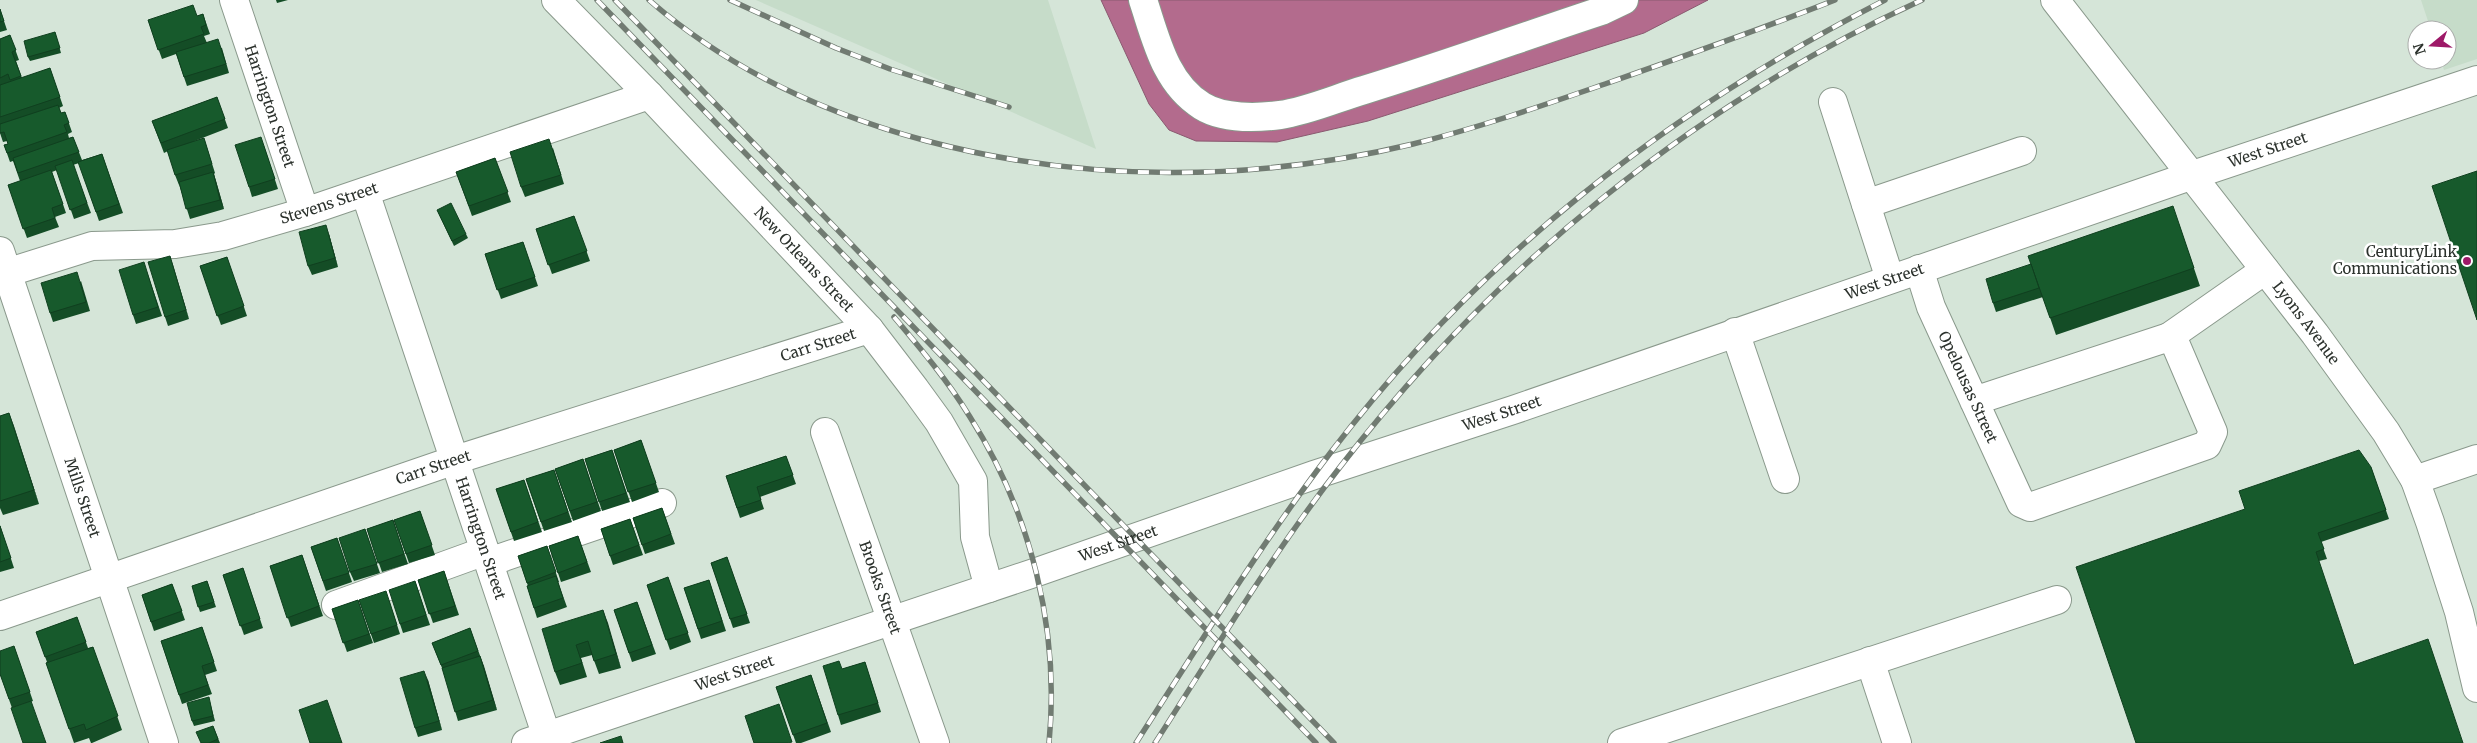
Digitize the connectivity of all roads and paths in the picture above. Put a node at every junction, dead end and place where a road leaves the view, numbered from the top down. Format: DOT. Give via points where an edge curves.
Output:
graph roads {
  1 [pos="234,0"];
  2 [pos="556,0"];
  3 [pos="1143,0"];
  4 [pos="1624,0"];
  5 [pos="2055,0"];
  6 [pos="2477,80"];
  7 [pos="649,95"];
  8 [pos="1833,102"];
  9 [pos="2022,151"];
  10 [pos="2190,176"];
  11 [pos="365,192"];
  12 [pos="1866,204"];
  13 [pos="305,212"];
  14 [pos="2,266"];
  15 [pos="1919,269"];
  16 [pos="2265,270"];
  17 [pos="1890,279"];
  18 [pos="869,330"];
  19 [pos="1735,332"];
  20 [pos="2169,337"];
  21 [pos="1974,401"];
  22 [pos="825,432"];
  23 [pos="455,460"];
  24 [pos="2476,464"];
  25 [pos="1785,479"];
  26 [pos="2415,480"];
  27 [pos="662,503"];
  28 [pos="487,557"];
  29 [pos="110,580"];
  30 [pos="989,588"];
  31 [pos="2058,600"];
  32 [pos="336,605"];
  33 [pos="0,616"];
  34 [pos="892,622"];
  35 [pos="1870,661"];
  36 [pos="2477,688"];
  37 [pos="541,741"];
  38 [pos="164,743"];
  39 [pos="935,743"];
  40 [pos="1622,743"];
  41 [pos="1897,743"];
  1 -- 13 [label="street, Harrington Street"];
  2 -- 7 [label="street, New Orleans Street"];
  3 -- 4 [label="street" via="1173,80 1204,107 1225,114 1253,117 1281,115 1393,81 1601,11"];
  5 -- 10 [label="street, Lyons Avenue"];
  6 -- 10 [label="street, West Street"];
  7 -- 11 [label="street, Stevens Street"];
  7 -- 18 [label="street, New Orleans Street"];
  8 -- 12 [label="street"];
  9 -- 12 [label="street"];
  10 -- 15 [label="street, West Street"];
  10 -- 16 [label="street, Lyons Avenue"];
  11 -- 13 [label="street, Stevens Street"];
  11 -- 23 [label="street, Harrington Street"];
  12 -- 17 [label="street"];
  13 -- 14 [label="street, Stevens Street" via="223,236 175,244 92,246"];
  14 -- 29 [label="street, Mills Street"];
  15 -- 17 [label="street, West Street"];
  15 -- 21 [label="street, Opelousas Street" via="1931,307"];
  16 -- 20 [label="street"];
  16 -- 26 [label="street, Lyons Avenue" via="2386,432"];
  17 -- 19 [label="street, West Street"];
  18 -- 23 [label="street, Carr Street"];
  18 -- 30 [label="street, New Orleans Street" via="939,422 973,481 975,537"];
  19 -- 25 [label="street"];
  19 -- 30 [label="street, West Street"];
  20 -- 21 [label="street"];
  20 -- 21 [label="street, Opelousas Street" via="2175,342 2213,432 2207,445 2030,507 2021,503"];
  22 -- 34 [label="street, Brooks Street"];
  23 -- 28 [label="street, Harrington Street"];
  23 -- 29 [label="street, Carr Street"];
  24 -- 26 [label="street"];
  26 -- 36 [label="street, Lyons Avenue" via="2459,612"];
  27 -- 28 [label="street"];
  28 -- 32 [label="street"];
  28 -- 37 [label="street, Harrington Street"];
  29 -- 33 [label="street, Carr Street"];
  29 -- 38 [label="street, Mills Street"];
  30 -- 34 [label="street, West Street"];
  31 -- 35 [label="street"];
  34 -- 37 [label="street, West Street"];
  34 -- 39 [label="street, Brooks Street"];
  35 -- 40 [label="street"];
  35 -- 41 [label="street"];
}
